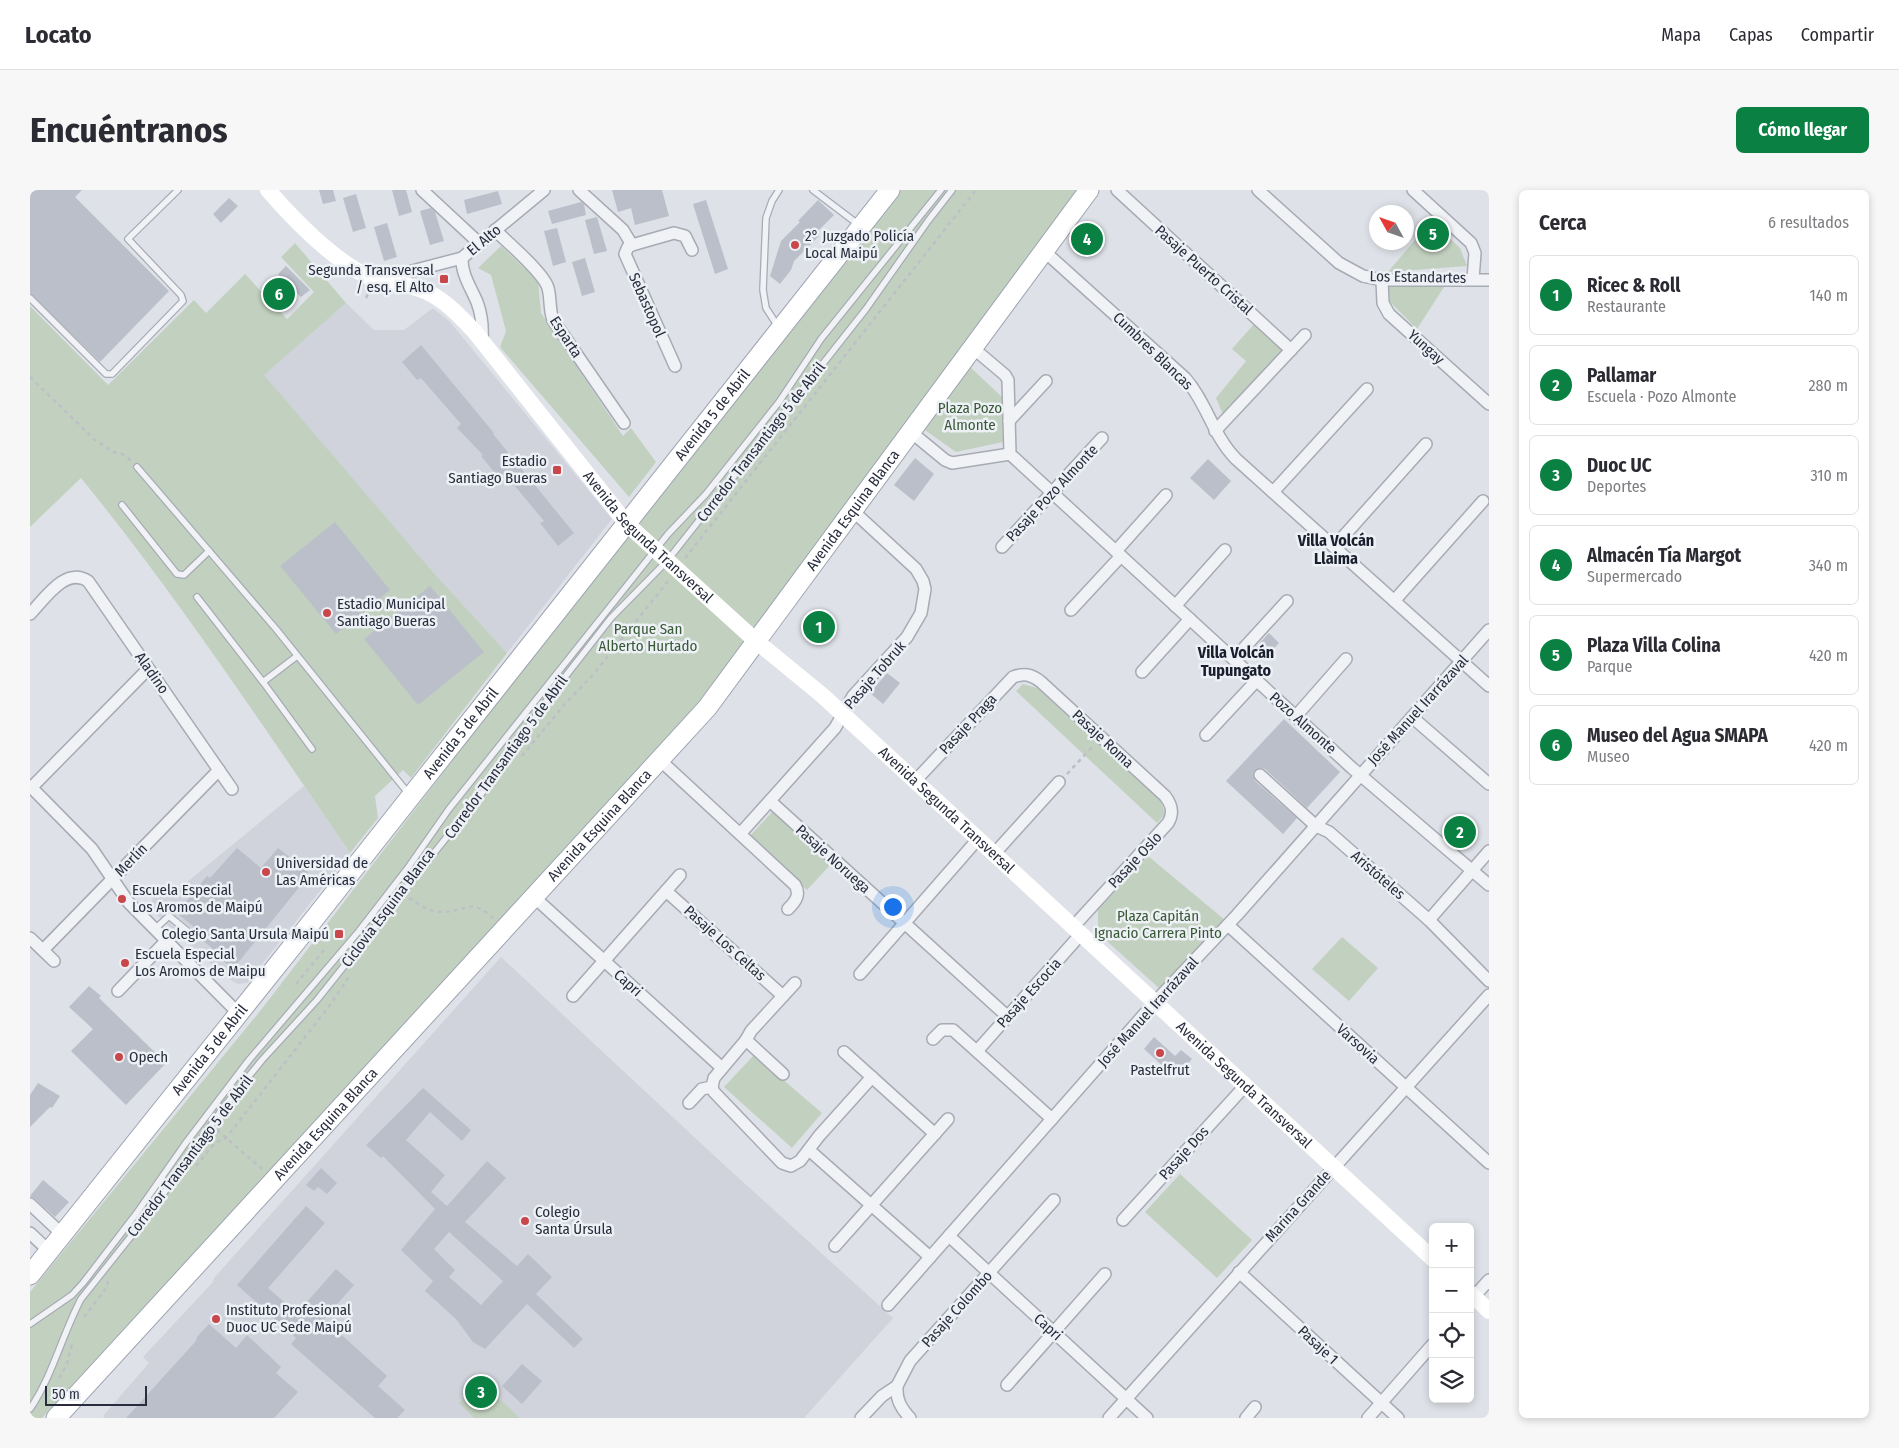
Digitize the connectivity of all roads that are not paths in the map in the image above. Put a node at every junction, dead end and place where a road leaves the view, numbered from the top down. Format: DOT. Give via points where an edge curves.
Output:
graph roads {
  1 [pos="178,190"];
  2 [pos="268,190"];
  3 [pos="422,190"];
  4 [pos="544,190"];
  5 [pos="579,190"];
  6 [pos="779,190"];
  7 [pos="813,190"];
  8 [pos="940,190"];
  9 [pos="952,190"];
  10 [pos="1089,190"];
  11 [pos="1117,190"];
  12 [pos="1258,190"];
  13 [pos="1413,190"];
  14 [pos="889,191"];
  15 [pos="861,227"];
  16 [pos="495,230"];
  17 [pos="479,243"];
  18 [pos="632,245"];
  19 [pos="692,250"];
  20 [pos="1044,251"];
  21 [pos="462,258"];
  22 [pos="1473,279"];
  23 [pos="1382,280"];
  24 [pos="1489,280"];
  25 [pos="388,284"];
  26 [pos="30,298"];
  27 [pos="780,329"];
  28 [pos="1305,335"];
  29 [pos="482,342"];
  30 [pos="972,348"];
  31 [pos="1291,350"];
  32 [pos="675,366"];
  33 [pos="1046,381"];
  34 [pos="1367,389"];
  35 [pos="1489,404"];
  36 [pos="1010,420"];
  37 [pos="624,423"];
  38 [pos="1215,431"];
  39 [pos="911,432"];
  40 [pos="1102,438"];
  41 [pos="1426,444"];
  42 [pos="1010,454"];
  43 [pos="137,467"];
  44 [pos="1273,492"];
  45 [pos="1052,493"];
  46 [pos="1166,495"];
  47 [pos="1483,501"];
  48 [pos="122,505"];
  49 [pos="853,511"];
  50 [pos="627,524"];
  51 [pos="1002,547"];
  52 [pos="1334,547"];
  53 [pos="1225,550"];
  54 [pos="209,551"];
  55 [pos="1119,554"];
  56 [pos="666,560"];
  57 [pos="197,598"];
  58 [pos="1287,601"];
  59 [pos="1394,601"];
  60 [pos="1175,606"];
  61 [pos="1071,610"];
  62 [pos="30,614"];
  63 [pos="1190,619"];
  64 [pos="1489,630"];
  65 [pos="756,641"];
  66 [pos="297,656"];
  67 [pos="1346,659"];
  68 [pos="1234,660"];
  69 [pos="1461,662"];
  70 [pos="148,669"];
  71 [pos="1142,672"];
  72 [pos="1025,674"];
  73 [pos="1256,680"];
  74 [pos="263,682"];
  75 [pos="1489,686"];
  76 [pos="842,714"];
  77 [pos="1296,716"];
  78 [pos="1412,717"];
  79 [pos="1206,735"];
  80 [pos="312,749"];
  81 [pos="661,761"];
  82 [pos="219,770"];
  83 [pos="1260,775"];
  84 [pos="1360,775"];
  85 [pos="915,781"];
  86 [pos="1059,782"];
  87 [pos="1489,784"];
  88 [pos="31,787"];
  89 [pos="232,789"];
  90 [pos="411,797"];
  91 [pos="770,801"];
  92 [pos="1172,812"];
  93 [pos="1316,826"];
  94 [pos="740,834"];
  95 [pos="978,840"];
  96 [pos="1489,851"];
  97 [pos="994,854"];
  98 [pos="1472,871"];
  99 [pos="680,875"];
  100 [pos="113,878"];
  101 [pos="1489,885"];
  102 [pos="666,891"];
  103 [pos="534,898"];
  104 [pos="788,909"];
  105 [pos="1429,920"];
  106 [pos="905,923"];
  107 [pos="1228,925"];
  108 [pos="155,929"];
  109 [pos="1077,931"];
  110 [pos="191,934"];
  111 [pos="30,938"];
  112 [pos="166,941"];
  113 [pos="42,950"];
  114 [pos="54,961"];
  115 [pos="604,961"];
  116 [pos="860,974"];
  117 [pos="1489,981"];
  118 [pos="795,983"];
  119 [pos="118,991"];
  120 [pos="1489,995"];
  121 [pos="573,996"];
  122 [pos="783,996"];
  123 [pos="1155,1002"];
  124 [pos="239,1014"];
  125 [pos="1008,1017"];
  126 [pos="934,1039"];
  127 [pos="746,1040"];
  128 [pos="977,1051"];
  129 [pos="844,1052"];
  130 [pos="722,1068"];
  131 [pos="783,1074"];
  132 [pos="872,1077"];
  133 [pos="1246,1086"];
  134 [pos="712,1087"];
  135 [pos="1406,1087"];
  136 [pos="689,1103"];
  137 [pos="948,1119"];
  138 [pos="1052,1119"];
  139 [pos="934,1134"];
  140 [pos="809,1150"];
  141 [pos="1489,1163"];
  142 [pos="1333,1167"];
  143 [pos="1054,1200"];
  144 [pos="30,1204"];
  145 [pos="871,1205"];
  146 [pos="1123,1220"];
  147 [pos="30,1233"];
  148 [pos="62,1234"];
  149 [pos="948,1236"];
  150 [pos="835,1246"];
  151 [pos="49,1251"];
  152 [pos="1429,1255"];
  153 [pos="930,1257"];
  154 [pos="1239,1272"];
  155 [pos="989,1273"];
  156 [pos="1105,1274"];
  157 [pos="30,1275"];
  158 [pos="1489,1280"];
  159 [pos="1474,1294"];
  160 [pos="1474,1299"];
  161 [pos="888,1305"];
  162 [pos="1489,1311"];
  163 [pos="30,1324"];
  164 [pos="1054,1332"];
  165 [pos="1429,1349"];
  166 [pos="1007,1385"];
  167 [pos="897,1386"];
  168 [pos="1126,1398"];
  169 [pos="1381,1403"];
  170 [pos="1255,1407"];
  171 [pos="30,1409"];
  172 [pos="56,1418"];
  173 [pos="861,1418"];
  174 [pos="910,1418"];
  175 [pos="1109,1418"];
  176 [pos="1147,1418"];
  177 [pos="1246,1418"];
  178 [pos="1368,1418"];
  179 [pos="1398,1418"];
  1 -- 26 [label="lane" via="128,239 183,301 112,374 106,374"];
  2 -- 25 [label="main road, Avenida Segunda Transversal" via="295,219 338,256 368,277"];
  3 -- 17 [label="street"];
  4 -- 16 [label="street, El Alto"];
  5 -- 18 [label="street" via="623,230"];
  6 -- 27 [label="lane" via="766,218 763,290 766,308"];
  7 -- 15 [label="lane"];
  8 -- 56 [label="lane, Corredor Transantiago 5 de Abril" via="821,339 779,402 706,494 676,525"];
  9 -- 56 [label="lane, Corredor Transantiago 5 de Abril" via="866,309"];
  10 -- 20 [label="main road, Avenida Esquina Blanca"];
  11 -- 31 [label="street, Pasaje Puerto Cristal"];
  12 -- 23 [label="street, Los Estandartes" via="1346,268"];
  13 -- 22 [label="street" via="1471,243"];
  14 -- 15 [label="main road, Avenida 5 de Abril"];
  15 -- 27 [label="main road, Avenida 5 de Abril"];
  16 -- 17 [label="street, El Alto"];
  16 -- 37 [label="street, Esparta" via="542,278 548,288 549,311 553,320"];
  17 -- 21 [label="street, El Alto"];
  18 -- 19 [label="street" via="678,233 685,236"];
  18 -- 32 [label="street, Sebastopol" via="626,250 626,258"];
  20 -- 30 [label="main road, Avenida Esquina Blanca"];
  20 -- 38 [label="street, Cumbres Blancas" via="1186,378"];
  21 -- 25 [label="street, El Alto" via="412,271"];
  21 -- 29 [label="street" via="463,270 478,304"];
  22 -- 23 [label="street, Los Estandartes"];
  22 -- 24 [label="street, Los Estandartes"];
  23 -- 35 [label="street, Yungay" via="1383,303 1389,314"];
  25 -- 29 [label="main road, Avenida Segunda Transversal" via="421,289 441,300"];
  27 -- 50 [label="main road, Avenida 5 de Abril"];
  28 -- 31 [label="street"];
  29 -- 50 [label="main road, Avenida Segunda Transversal"];
  30 -- 36 [label="street" via="1007,378"];
  30 -- 39 [label="main road, Avenida Esquina Blanca"];
  31 -- 38 [label="street"];
  33 -- 36 [label="street"];
  34 -- 44 [label="street"];
  36 -- 42 [label="street"];
  38 -- 44 [label="street, Cumbres Blancas" via="1230,453"];
  39 -- 42 [label="street" via="952,463"];
  39 -- 49 [label="main road, Avenida Esquina Blanca"];
  40 -- 45 [label="street, Pasaje Pozo Almonte"];
  41 -- 52 [label="street"];
  42 -- 45 [label="street, Pozo Almonte"];
  43 -- 54 [label="lane"];
  44 -- 52 [label="street, Cumbres Blancas"];
  45 -- 51 [label="street, Pasaje Pozo Almonte"];
  45 -- 55 [label="street, Pozo Almonte"];
  46 -- 55 [label="street"];
  47 -- 59 [label="street"];
  48 -- 54 [label="lane" via="177,574 184,575"];
  49 -- 65 [label="main road, Avenida Esquina Blanca"];
  49 -- 76 [label="street, Pasaje Tobruk" via="916,568 923,581 925,597 921,613 908,637 853,696"];
  50 -- 56 [label="main road, Avenida Segunda Transversal"];
  50 -- 90 [label="main road, Avenida 5 de Abril"];
  52 -- 59 [label="street, Cumbres Blancas"];
  53 -- 60 [label="street"];
  54 -- 66 [label="lane"];
  55 -- 60 [label="street, Pozo Almonte"];
  55 -- 61 [label="street"];
  56 -- 65 [label="main road, Avenida Segunda Transversal"];
  56 -- 163 [label="lane, Corredor Transantiago 5 de Abril" via="445,814 359,931 248,1060 83,1283 72,1295"];
  56 -- 171 [label="lane, Corredor Transantiago 5 de Abril" via="611,618 538,712 491,782 317,1000 210,1124 152,1210 81,1299 50,1375"];
  57 -- 74 [label="lane"];
  58 -- 68 [label="street"];
  59 -- 69 [label="street, Cumbres Blancas"];
  60 -- 63 [label="street, Pozo Almonte"];
  62 -- 70 [label="street, Aladino" via="62,582 78,576 88,581"];
  63 -- 68 [label="street, Pozo Almonte"];
  63 -- 71 [label="street"];
  64 -- 69 [label="street, José Manuel Irarrázaval"];
  65 -- 76 [label="main road, Avenida Segunda Transversal"];
  65 -- 81 [label="main road, Avenida Esquina Blanca" via="707,708"];
  66 -- 74 [label="lane"];
  66 -- 90 [label="lane"];
  67 -- 77 [label="street"];
  68 -- 73 [label="street, Pozo Almonte"];
  69 -- 75 [label="street, Cumbres Blancas"];
  69 -- 78 [label="street, José Manuel Irarrázaval"];
  70 -- 82 [label="street, Aladino"];
  70 -- 88 [label="street"];
  72 -- 85 [label="street, Pasaje Praga" via="1012,677"];
  72 -- 92 [label="street, Pasaje Roma" via="1036,678 1165,796"];
  73 -- 77 [label="street, Pozo Almonte"];
  73 -- 79 [label="street"];
  74 -- 80 [label="lane"];
  76 -- 85 [label="main road, Avenida Segunda Transversal"];
  76 -- 91 [label="street, Pasaje Tobruk" via="835,728"];
  77 -- 84 [label="street, Pozo Almonte"];
  78 -- 84 [label="street, José Manuel Irarrázaval"];
  78 -- 87 [label="street"];
  81 -- 94 [label="street"];
  81 -- 103 [label="main road, Avenida Esquina Blanca"];
  82 -- 89 [label="street, Aladino"];
  82 -- 100 [label="street, Merlín"];
  83 -- 93 [label="street, Aristóteles"];
  84 -- 93 [label="street, José Manuel Irarrázaval"];
  84 -- 98 [label="street, Pozo Almonte"];
  85 -- 95 [label="main road, Avenida Segunda Transversal"];
  86 -- 97 [label="street"];
  88 -- 100 [label="street" via="92,848"];
  90 -- 124 [label="main road, Avenida 5 de Abril"];
  91 -- 94 [label="street, Pasaje Tobruk"];
  91 -- 106 [label="street, Pasaje Noruega"];
  92 -- 109 [label="street, Pasaje Oslo" via="1165,828"];
  93 -- 105 [label="street, Aristóteles" via="1329,832"];
  93 -- 107 [label="street, José Manuel Irarrázaval"];
  94 -- 104 [label="street" via="796,885 797,898"];
  95 -- 97 [label="main road, Avenida Segunda Transversal"];
  95 -- 106 [label="street"];
  96 -- 98 [label="street"];
  97 -- 109 [label="main road, Avenida Segunda Transversal"];
  98 -- 101 [label="street, Pozo Almonte"];
  98 -- 105 [label="street"];
  99 -- 102 [label="street"];
  100 -- 108 [label="street" via="130,903"];
  100 -- 113 [label="street, Merlín"];
  102 -- 115 [label="street"];
  102 -- 122 [label="street, Pasaje Los Celtas"];
  103 -- 115 [label="street, Capri"];
  103 -- 172 [label="main road, Avenida Esquina Blanca"];
  105 -- 117 [label="street, Aristóteles"];
  106 -- 116 [label="street"];
  106 -- 125 [label="street, Pasaje Noruega"];
  107 -- 123 [label="street, José Manuel Irarrázaval"];
  107 -- 135 [label="street, Varsovia"];
  108 -- 110 [label="lane" via="168,916"];
  108 -- 112 [label="street"];
  109 -- 123 [label="main road, Avenida Segunda Transversal"];
  109 -- 125 [label="street, Pasaje Escocia"];
  111 -- 113 [label="street"];
  112 -- 119 [label="street"];
  112 -- 124 [label="street"];
  113 -- 114 [label="street"];
  115 -- 121 [label="street"];
  115 -- 130 [label="street, Capri"];
  118 -- 122 [label="street"];
  120 -- 135 [label="street, Marina Grande"];
  122 -- 127 [label="street" via="750,1030"];
  123 -- 133 [label="main road, Avenida Segunda Transversal"];
  123 -- 138 [label="street, José Manuel Irarrázaval"];
  124 -- 148 [label="main road, Avenida 5 de Abril"];
  125 -- 128 [label="street, Pasaje Escocia"];
  126 -- 128 [label="street" via="942,1030 950,1029"];
  127 -- 130 [label="street"];
  127 -- 131 [label="street"];
  128 -- 138 [label="street"];
  129 -- 132 [label="street"];
  130 -- 134 [label="street"];
  132 -- 139 [label="street"];
  132 -- 140 [label="street"];
  133 -- 142 [label="main road, Avenida Segunda Transversal"];
  133 -- 146 [label="street, Pasaje Dos"];
  134 -- 136 [label="street" via="702,1089"];
  134 -- 140 [label="street" via="782,1163 794,1165"];
  135 -- 141 [label="street, Varsovia"];
  135 -- 142 [label="street, Marina Grande"];
  137 -- 139 [label="street"];
  138 -- 149 [label="street, José Manuel Irarrázaval"];
  139 -- 145 [label="street"];
  140 -- 145 [label="street"];
  142 -- 152 [label="main road, Avenida Segunda Transversal"];
  142 -- 154 [label="street, Marina Grande"];
  143 -- 155 [label="street, Pasaje Colombo"];
  144 -- 148 [label="street"];
  145 -- 150 [label="street"];
  145 -- 153 [label="street"];
  147 -- 151 [label="street"];
  148 -- 151 [label="main road, Avenida 5 de Abril"];
  149 -- 153 [label="street, José Manuel Irarrázaval"];
  149 -- 155 [label="street, Capri"];
  151 -- 157 [label="main road, Avenida 5 de Abril"];
  153 -- 161 [label="street, José Manuel Irarrázaval"];
  154 -- 168 [label="street, Marina Grande"];
  154 -- 169 [label="street, Pasaje 1"];
  155 -- 164 [label="street, Capri"];
  155 -- 167 [label="street, Pasaje Colombo" via="910,1361"];
  156 -- 164 [label="street"];
  158 -- 159 [label="street"];
  160 -- 162 [label="main road"];
  164 -- 166 [label="street"];
  164 -- 168 [label="street, Capri"];
  165 -- 169 [label="street"];
  167 -- 173 [label="street, Pasaje Colombo"];
  167 -- 174 [label="street" via="896,1397"];
  168 -- 175 [label="street, Marina Grande"];
  168 -- 176 [label="street, Capri"];
  169 -- 178 [label="street"];
  169 -- 179 [label="street, Pasaje 1"];
  170 -- 177 [label="street"];
}
